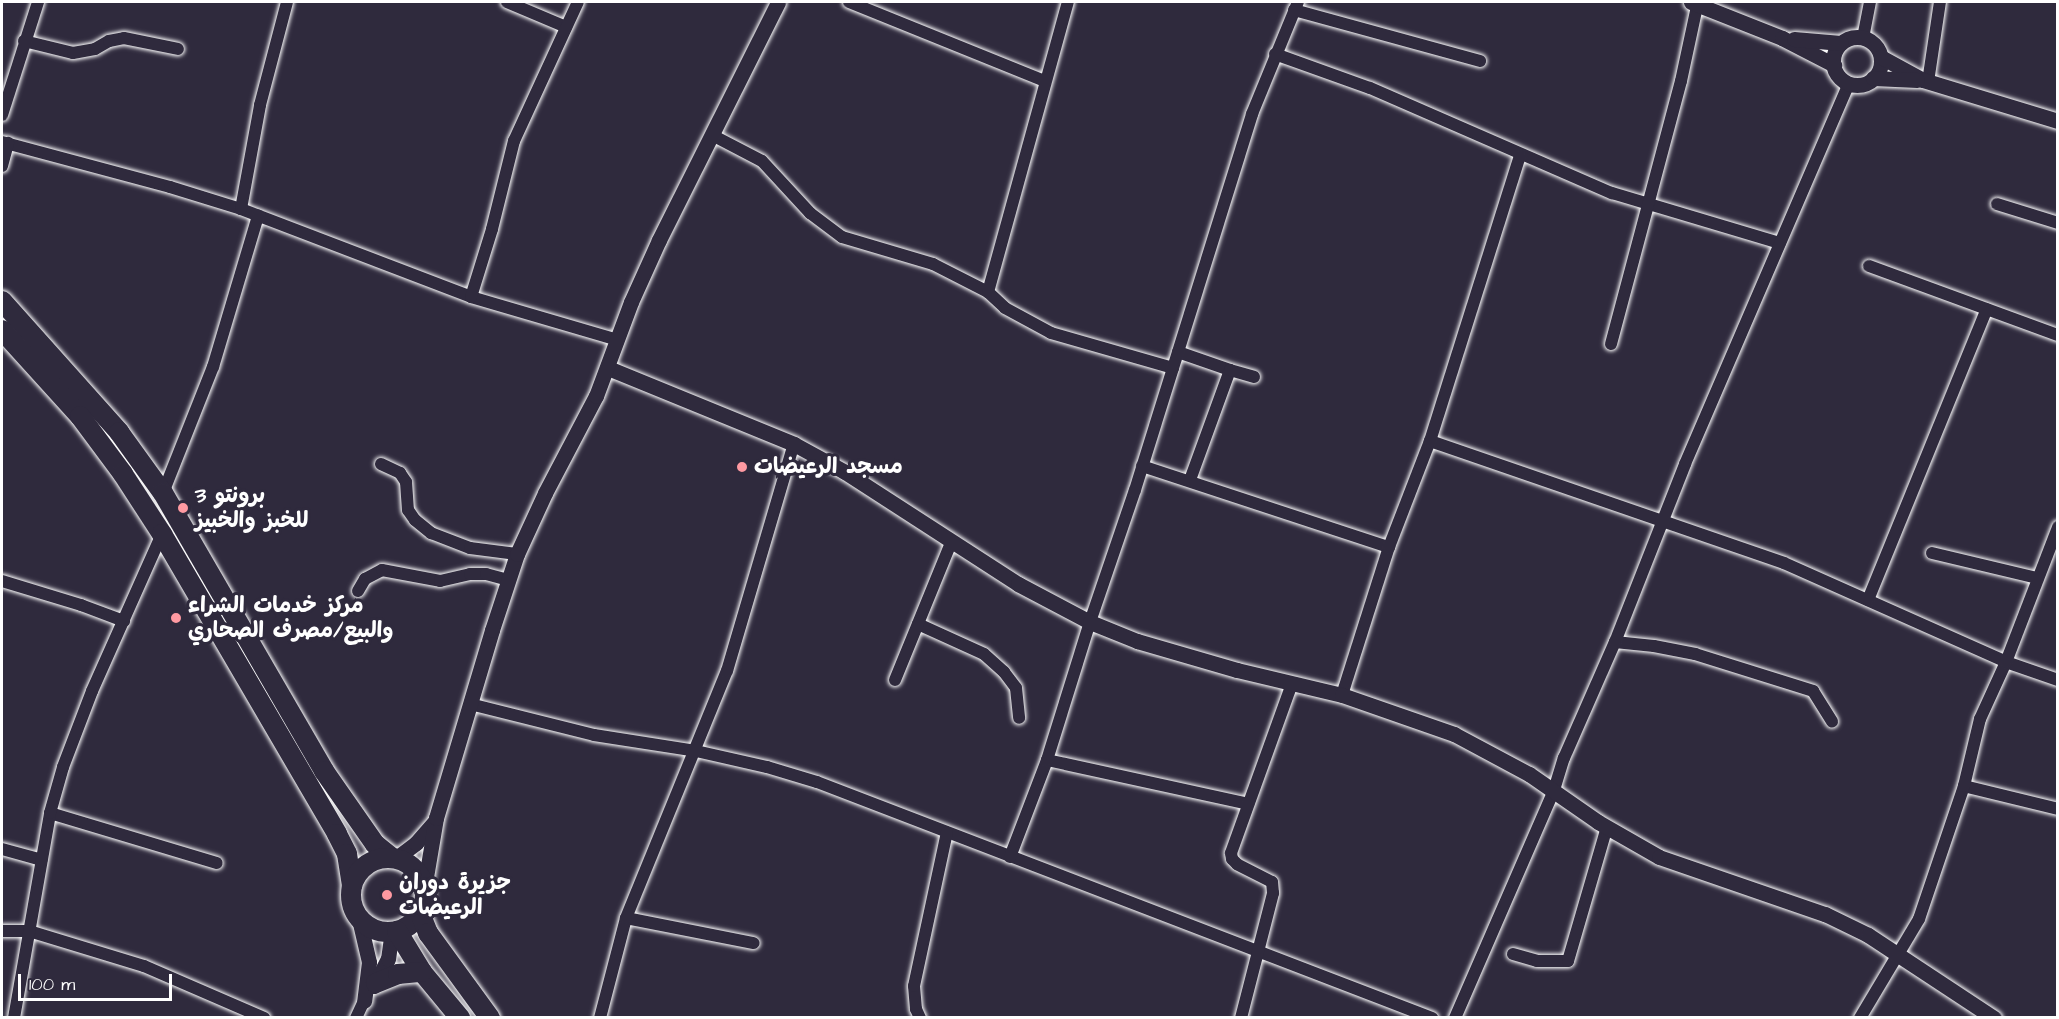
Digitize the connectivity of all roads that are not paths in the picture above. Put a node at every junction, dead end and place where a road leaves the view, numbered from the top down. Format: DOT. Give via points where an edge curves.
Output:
graph roads {
  1 [pos="38,2"];
  2 [pos="287,2"];
  3 [pos="507,2"];
  4 [pos="578,2"];
  5 [pos="778,2"];
  6 [pos="849,2"];
  7 [pos="1068,2"];
  8 [pos="1870,2"];
  9 [pos="1940,2"];
  10 [pos="1696,3"];
  11 [pos="1296,6"];
  12 [pos="566,27"];
  13 [pos="1782,38"];
  14 [pos="1863,38"];
  15 [pos="24,41"];
  16 [pos="1841,43"];
  17 [pos="178,49"];
  18 [pos="1275,54"];
  19 [pos="1881,57"];
  20 [pos="1480,61"];
  21 [pos="1834,65"];
  22 [pos="1873,78"];
  23 [pos="1045,81"];
  24 [pos="1926,81"];
  25 [pos="1849,83"];
  26 [pos="2,115"];
  27 [pos="2058,121"];
  28 [pos="712,135"];
  29 [pos="4,143"];
  30 [pos="1520,156"];
  31 [pos="2,166"];
  32 [pos="1997,204"];
  33 [pos="1646,205"];
  34 [pos="241,209"];
  35 [pos="258,216"];
  36 [pos="2058,223"];
  37 [pos="1780,243"];
  38 [pos="1869,266"];
  39 [pos="988,292"];
  40 [pos="471,297"];
  41 [pos="2,301"];
  42 [pos="1987,309"];
  43 [pos="2,330"];
  44 [pos="2058,335"];
  45 [pos="618,340"];
  46 [pos="1611,344"];
  47 [pos="1179,352"];
  48 [pos="608,368"];
  49 [pos="1173,368"];
  50 [pos="1230,370"];
  51 [pos="1254,377"];
  52 [pos="1430,441"];
  53 [pos="794,444"];
  54 [pos="381,464"];
  55 [pos="1142,466"];
  56 [pos="1190,480"];
  57 [pos="163,493"];
  58 [pos="1662,524"];
  59 [pos="2058,527"];
  60 [pos="162,534"];
  61 [pos="951,543"];
  62 [pos="1389,547"];
  63 [pos="1932,553"];
  64 [pos="517,554"];
  65 [pos="2037,578"];
  66 [pos="508,580"];
  67 [pos="2,581"];
  68 [pos="358,591"];
  69 [pos="1868,600"];
  70 [pos="124,621"];
  71 [pos="1090,622"];
  72 [pos="918,624"];
  73 [pos="1615,642"];
  74 [pos="2006,662"];
  75 [pos="895,680"];
  76 [pos="2058,680"];
  77 [pos="1292,684"];
  78 [pos="1342,695"];
  79 [pos="470,704"];
  80 [pos="1019,718"];
  81 [pos="1832,722"];
  82 [pos="696,751"];
  83 [pos="1047,760"];
  84 [pos="1964,786"];
  85 [pos="1554,790"];
  86 [pos="1248,804"];
  87 [pos="2058,808"];
  88 [pos="50,813"];
  89 [pos="436,818"];
  90 [pos="1607,827"];
  91 [pos="947,832"];
  92 [pos="2,849"];
  93 [pos="1010,857"];
  94 [pos="394,858"];
  95 [pos="42,860"];
  96 [pos="217,863"];
  97 [pos="352,886"];
  98 [pos="424,890"];
  99 [pos="420,913"];
  100 [pos="626,918"];
  101 [pos="359,919"];
  102 [pos="29,931"];
  103 [pos="395,931"];
  104 [pos="2,932"];
  105 [pos="754,943"];
  106 [pos="1259,952"];
  107 [pos="1513,954"];
  108 [pos="1900,955"];
  109 [pos="422,972"];
  110 [pos="376,983"];
  111 [pos="364,1001"];
  112 [pos="14,1017"];
  113 [pos="264,1017"];
  114 [pos="357,1017"];
  115 [pos="460,1017"];
  116 [pos="490,1017"];
  117 [pos="600,1017"];
  118 [pos="920,1017"];
  119 [pos="1241,1017"];
  120 [pos="1432,1017"];
  121 [pos="1455,1017"];
  122 [pos="1860,1017"];
  123 [pos="1994,1017"];
  1 -- 15 [label="street"];
  2 -- 34 [label="street" via="260,105"];
  3 -- 12 [label="street"];
  4 -- 12 [label="street"];
  5 -- 28 [label="street"];
  6 -- 23 [label="street"];
  7 -- 23 [label="street"];
  8 -- 14 [label="street"];
  9 -- 24 [label="street"];
  10 -- 13 [label="street"];
  10 -- 33 [label="street" via="1681,81"];
  11 -- 18 [label="street"];
  11 -- 20 [label="street"];
  12 -- 40 [label="street" via="514,141"];
  13 -- 16 [label="street"];
  13 -- 21 [label="street"];
  14 -- 16 [label="street"];
  14 -- 19 [label="street" via="1875,45"];
  15 -- 17 [label="street" via="73,52 124,38"];
  15 -- 26 [label="street"];
  16 -- 21 [label="street"];
  18 -- 30 [label="street" via="1370,88"];
  18 -- 47 [label="street" via="1252,114"];
  19 -- 22 [label="street" via="1880,69"];
  19 -- 24 [label="street"];
  21 -- 25 [label="street"];
  22 -- 24 [label="street"];
  22 -- 25 [label="street" via="1862,84"];
  23 -- 39 [label="street"];
  24 -- 27 [label="street"];
  25 -- 37 [label="street"];
  28 -- 39 [label="street" via="762,161 810,213 842,237 933,264"];
  28 -- 45 [label="street" via="659,240"];
  29 -- 31 [label="street"];
  29 -- 34 [label="street" via="170,186"];
  30 -- 33 [label="street"];
  30 -- 52 [label="street"];
  32 -- 36 [label="street"];
  33 -- 37 [label="street"];
  33 -- 46 [label="street"];
  34 -- 35 [label="street"];
  35 -- 40 [label="street"];
  35 -- 57 [label="street" via="213,367"];
  37 -- 58 [label="street"];
  38 -- 42 [label="street"];
  39 -- 49 [label="street" via="1005,308 1051,333"];
  40 -- 45 [label="street"];
  41 -- 57 [label="main road" via="119,432"];
  42 -- 44 [label="street"];
  42 -- 69 [label="street"];
  43 -- 60 [label="main road" via="80,416"];
  45 -- 48 [label="street"];
  47 -- 49 [label="street"];
  47 -- 50 [label="street"];
  48 -- 53 [label="street"];
  48 -- 64 [label="street"];
  49 -- 55 [label="street"];
  50 -- 51 [label="street"];
  50 -- 56 [label="street"];
  52 -- 58 [label="street"];
  52 -- 62 [label="street"];
  53 -- 61 [label="street" via="845,472"];
  53 -- 82 [label="street" via="739,634"];
  54 -- 64 [label="street" via="400,473 406,482 408,510 431,533 470,548"];
  55 -- 56 [label="street"];
  55 -- 71 [label="street"];
  56 -- 62 [label="street"];
  57 -- 94 [label="main road" via="324,771 375,844"];
  58 -- 69 [label="street" via="1784,563"];
  58 -- 73 [label="street"];
  59 -- 65 [label="street"];
  60 -- 70 [label="street"];
  60 -- 97 [label="main road" via="337,834 347,854"];
  61 -- 71 [label="street"];
  61 -- 72 [label="street"];
  62 -- 78 [label="street"];
  63 -- 65 [label="street"];
  64 -- 66 [label="street"];
  65 -- 74 [label="street"];
  66 -- 68 [label="street" via="470,574 440,581 382,570 365,579"];
  66 -- 79 [label="street"];
  67 -- 70 [label="street"];
  69 -- 74 [label="street"];
  70 -- 88 [label="street" via="73,737"];
  71 -- 77 [label="street" via="1137,641"];
  71 -- 83 [label="street"];
  72 -- 75 [label="street"];
  72 -- 80 [label="street" via="984,654 1004,672 1016,688"];
  73 -- 81 [label="street" via="1695,654 1813,691"];
  73 -- 85 [label="street"];
  74 -- 76 [label="street"];
  74 -- 84 [label="street" via="1980,719"];
  77 -- 78 [label="street"];
  77 -- 86 [label="street"];
  78 -- 85 [label="street" via="1454,734"];
  79 -- 82 [label="street" via="594,735"];
  79 -- 89 [label="street"];
  82 -- 91 [label="street" via="817,783"];
  82 -- 100 [label="street"];
  83 -- 86 [label="street"];
  83 -- 93 [label="street"];
  84 -- 87 [label="street"];
  84 -- 108 [label="street" via="1919,920"];
  85 -- 90 [label="street"];
  85 -- 121 [label="street"];
  86 -- 106 [label="street" via="1231,853 1237,864 1272,882"];
  88 -- 95 [label="street"];
  88 -- 96 [label="street"];
  89 -- 94 [label="street" via="416,843"];
  89 -- 98 [label="street"];
  90 -- 107 [label="street" via="1568,962 1537,961"];
  90 -- 108 [label="street" via="1659,857 1825,914"];
  91 -- 93 [label="street"];
  91 -- 118 [label="street" via="914,986"];
  92 -- 95 [label="street"];
  93 -- 106 [label="street"];
  94 -- 97 [label="main road" via="366,864"];
  94 -- 98 [label="main road" via="417,873"];
  95 -- 102 [label="street"];
  97 -- 101 [label="main road" via="351,903"];
  98 -- 99 [label="main road"];
  99 -- 103 [label="main road" via="410,924"];
  99 -- 116 [label="main road" via="428,933"];
  100 -- 105 [label="street"];
  100 -- 117 [label="street"];
  101 -- 103 [label="main road" via="369,927"];
  101 -- 111 [label="street" via="369,962"];
  102 -- 104 [label="street"];
  102 -- 112 [label="street"];
  102 -- 113 [label="street" via="144,966"];
  103 -- 109 [label="main road"];
  103 -- 110 [label="street" via="388,959"];
  106 -- 119 [label="street"];
  106 -- 120 [label="street"];
  108 -- 122 [label="street"];
  108 -- 123 [label="street"];
  109 -- 110 [label="main road" via="398,974"];
  109 -- 115 [label="main road"];
  110 -- 111 [label="street"];
  111 -- 114 [label="street"];
}
